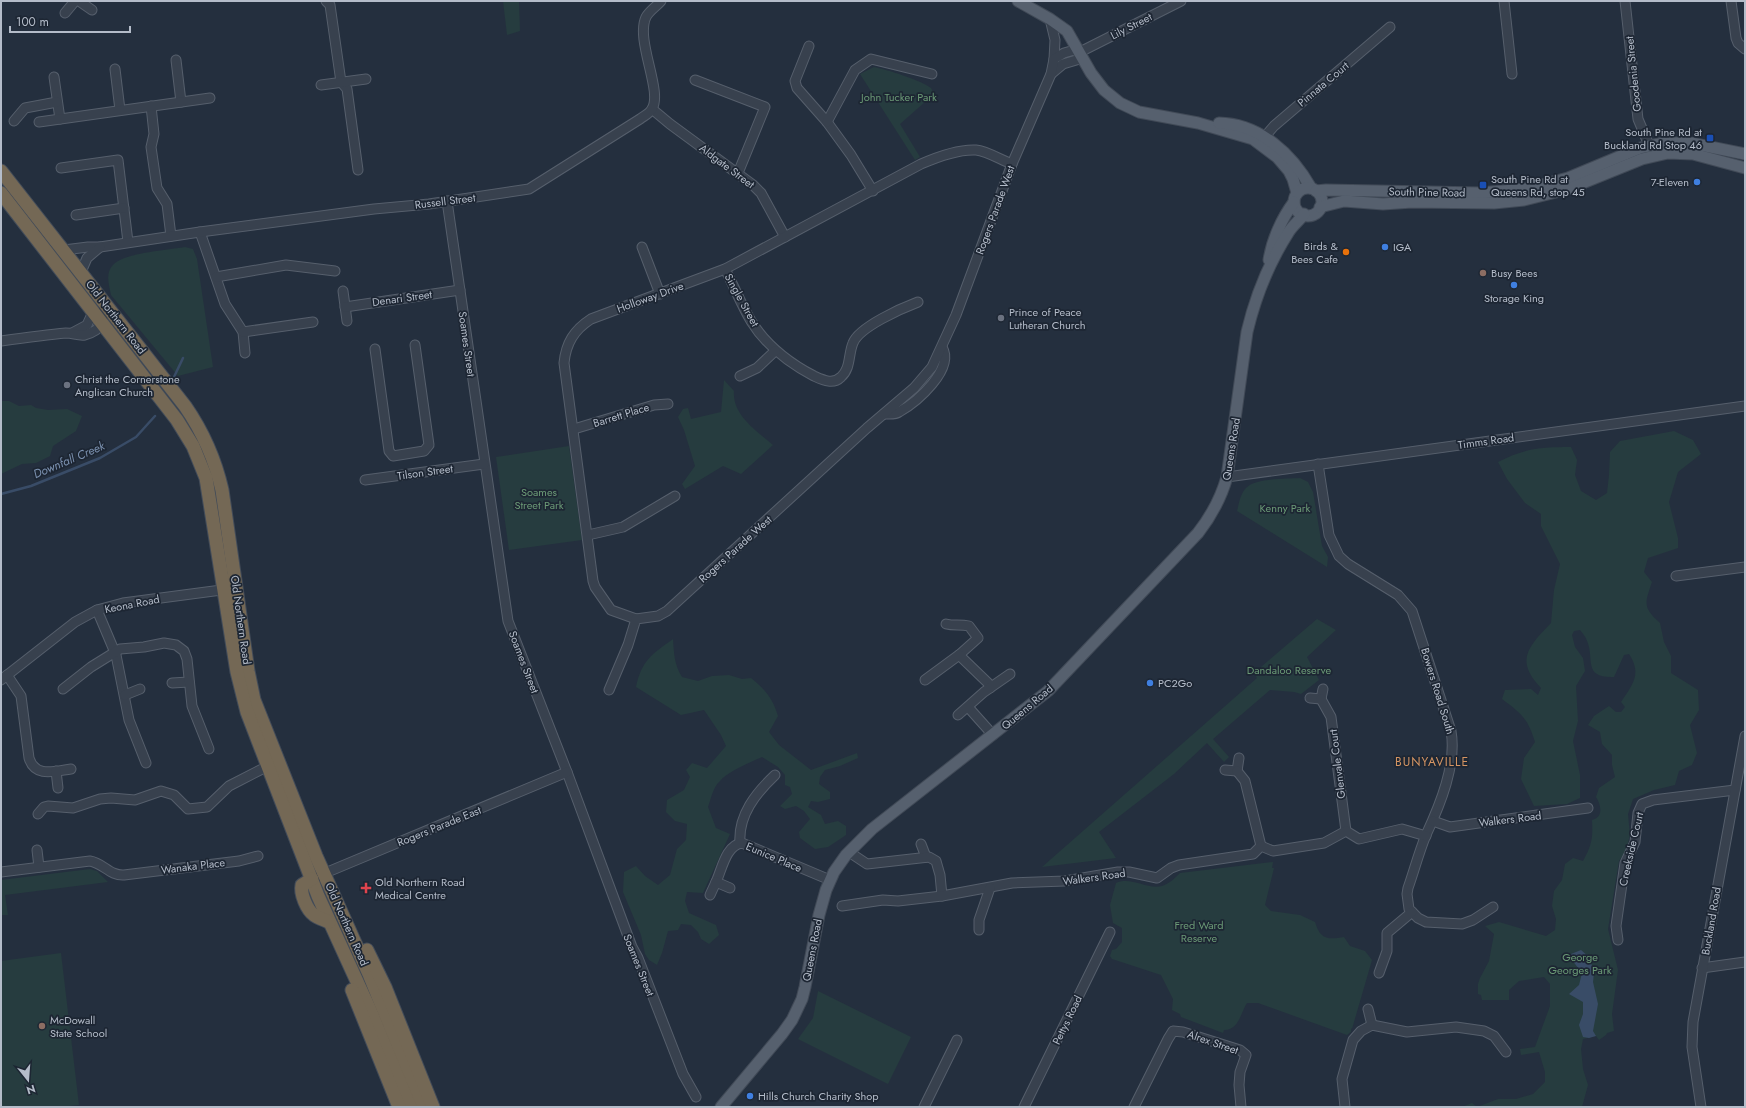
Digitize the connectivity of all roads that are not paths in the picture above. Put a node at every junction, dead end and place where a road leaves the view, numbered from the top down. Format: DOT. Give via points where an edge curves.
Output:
graph roads {
  1 [pos="76,1"];
  2 [pos="79,1"];
  3 [pos="326,1"];
  4 [pos="661,1"];
  5 [pos="1018,1"];
  6 [pos="1181,1"];
  7 [pos="1504,1"];
  8 [pos="1625,1"];
  9 [pos="1731,1"];
  10 [pos="92,10"];
  11 [pos="64,13"];
  12 [pos="1050,19"];
  13 [pos="1390,27"];
  14 [pos="809,46"];
  15 [pos="1745,49"];
  16 [pos="1080,53"];
  17 [pos="1054,59"];
  18 [pos="176,60"];
  19 [pos="115,69"];
  20 [pos="932,74"];
  21 [pos="1051,74"];
  22 [pos="1512,74"];
  23 [pos="54,77"];
  24 [pos="366,78"];
  25 [pos="695,80"];
  26 [pos="341,82"];
  27 [pos="321,85"];
  28 [pos="210,98"];
  29 [pos="57,102"];
  30 [pos="181,102"];
  31 [pos="151,106"];
  32 [pos="652,109"];
  33 [pos="120,110"];
  34 [pos="60,119"];
  35 [pos="14,121"];
  36 [pos="38,122"];
  37 [pos="826,122"];
  38 [pos="1262,140"];
  39 [pos="1649,145"];
  40 [pos="1745,154"];
  41 [pos="1012,164"];
  42 [pos="61,168"];
  43 [pos="1745,168"];
  44 [pos="358,170"];
  45 [pos="1,171"];
  46 [pos="738,173"];
  47 [pos="1314,189"];
  48 [pos="873,191"];
  49 [pos="1,193"];
  50 [pos="1296,197"];
  51 [pos="447,201"];
  52 [pos="1320,207"];
  53 [pos="124,208"];
  54 [pos="1304,214"];
  55 [pos="76,215"];
  56 [pos="200,232"];
  57 [pos="171,236"];
  58 [pos="785,237"];
  59 [pos="128,242"];
  60 [pos="100,247"];
  61 [pos="642,247"];
  62 [pos="64,250"];
  63 [pos="1269,268"];
  64 [pos="725,269"];
  65 [pos="81,272"];
  66 [pos="336,272"];
  67 [pos="216,277"];
  68 [pos="460,290"];
  69 [pos="343,291"];
  70 [pos="660,294"];
  71 [pos="103,300"];
  72 [pos="918,302"];
  73 [pos="345,307"];
  74 [pos="93,312"];
  75 [pos="347,321"];
  76 [pos="102,322"];
  77 [pos="313,322"];
  78 [pos="242,332"];
  79 [pos="72,333"];
  80 [pos="1,341"];
  81 [pos="415,345"];
  82 [pos="375,349"];
  83 [pos="775,351"];
  84 [pos="245,353"];
  85 [pos="740,376"];
  86 [pos="668,404"];
  87 [pos="1745,406"];
  88 [pos="574,429"];
  89 [pos="484,464"];
  90 [pos="1318,464"];
  91 [pos="1227,477"];
  92 [pos="365,480"];
  93 [pos="675,496"];
  94 [pos="588,535"];
  95 [pos="1745,567"];
  96 [pos="1676,576"];
  97 [pos="236,588"];
  98 [pos="223,590"];
  99 [pos="97,610"];
  100 [pos="636,619"];
  101 [pos="946,624"];
  102 [pos="114,651"];
  103 [pos="959,655"];
  104 [pos="1010,674"];
  105 [pos="4,677"];
  106 [pos="926,680"];
  107 [pos="189,682"];
  108 [pos="172,683"];
  109 [pos="990,688"];
  110 [pos="63,689"];
  111 [pos="140,689"];
  112 [pos="1323,689"];
  113 [pos="609,690"];
  114 [pos="125,695"];
  115 [pos="1310,698"];
  116 [pos="1321,699"];
  117 [pos="968,707"];
  118 [pos="958,715"];
  119 [pos="993,736"];
  120 [pos="1745,736"];
  121 [pos="209,750"];
  122 [pos="1239,758"];
  123 [pos="146,763"];
  124 [pos="268,766"];
  125 [pos="71,769"];
  126 [pos="1225,770"];
  127 [pos="56,771"];
  128 [pos="1237,771"];
  129 [pos="567,772"];
  130 [pos="776,774"];
  131 [pos="58,788"];
  132 [pos="1735,790"];
  133 [pos="1588,808"];
  134 [pos="38,814"];
  135 [pos="1434,821"];
  136 [pos="1346,831"];
  137 [pos="1426,836"];
  138 [pos="740,843"];
  139 [pos="921,844"];
  140 [pos="1261,846"];
  141 [pos="37,850"];
  142 [pos="849,852"];
  143 [pos="258,856"];
  144 [pos="926,857"];
  145 [pos="39,867"];
  146 [pos="1,872"];
  147 [pos="324,874"];
  148 [pos="312,879"];
  149 [pos="830,880"];
  150 [pos="716,882"];
  151 [pos="730,888"];
  152 [pos="990,888"];
  153 [pos="710,895"];
  154 [pos="942,896"];
  155 [pos="842,906"];
  156 [pos="1493,907"];
  157 [pos="1412,912"];
  158 [pos="980,930"];
  159 [pos="1110,932"];
  160 [pos="354,940"];
  161 [pos="1618,940"];
  162 [pos="346,957"];
  163 [pos="1745,962"];
  164 [pos="1702,968"];
  165 [pos="1379,973"];
  166 [pos="1368,1009"];
  167 [pos="1372,1025"];
  168 [pos="958,1040"];
  169 [pos="1506,1052"];
  170 [pos="696,1097"];
  171 [pos="399,1107"];
  172 [pos="410,1107"];
  173 [pos="423,1107"];
  174 [pos="433,1107"];
  175 [pos="721,1107"];
  176 [pos="924,1107"];
  177 [pos="1024,1107"];
  178 [pos="1134,1107"];
  179 [pos="1242,1107"];
  180 [pos="1345,1107"];
  181 [pos="1701,1107"];
  1 -- 11 [label="street"];
  2 -- 10 [label="street"];
  3 -- 26 [label="street" via="330,5"];
  4 -- 32 [label="street" via="646,17 644,28 655,96"];
  5 -- 12 [label="main road"];
  6 -- 16 [label="street, Lily Street"];
  7 -- 22 [label="street"];
  8 -- 39 [label="street, Goodenia Street" via="1638,118"];
  9 -- 15 [label="street" via="1736,38"];
  12 -- 16 [label="main road" via="1067,31"];
  12 -- 17 [label="street, Rogers Parade West" via="1055,40"];
  13 -- 38 [label="street, Pinnata Court" via="1274,126"];
  14 -- 37 [label="street" via="795,81 797,88"];
  16 -- 17 [label="street" via="1064,53"];
  16 -- 21 [label="street"];
  16 -- 38 [label="main road" via="1104,90 1139,112 1198,123"];
  17 -- 21 [label="street, Rogers Parade West"];
  18 -- 30 [label="street"];
  19 -- 33 [label="street"];
  20 -- 37 [label="street" via="871,59 863,63 852,75"];
  21 -- 41 [label="street, Rogers Parade West"];
  23 -- 29 [label="street"];
  24 -- 26 [label="street"];
  25 -- 46 [label="street" via="764,107"];
  26 -- 27 [label="street"];
  26 -- 44 [label="street" via="347,89"];
  28 -- 30 [label="street"];
  29 -- 34 [label="street"];
  29 -- 35 [label="street" via="25,108"];
  30 -- 31 [label="street"];
  31 -- 33 [label="street"];
  31 -- 57 [label="street" via="154,134 151,147 156,181 158,192 167,204"];
  32 -- 46 [label="street, Aldgate Street"];
  32 -- 51 [label="street, Russell Street" via="529,189"];
  33 -- 34 [label="street"];
  34 -- 36 [label="street"];
  37 -- 48 [label="street" via="851,155"];
  38 -- 47 [label="main road" via="1277,146"];
  38 -- 50 [label="main road" via="1289,171"];
  39 -- 40 [label="main road, South Pine Road" via="1691,143"];
  39 -- 47 [label="main road, South Pine Road" via="1568,178 1526,189 1480,193"];
  41 -- 48 [label="street, Holloway Drive" via="977,150 962,151 921,164"];
  41 -- 100 [label="street, Rogers Parade West" via="956,315 932,367 920,382 667,610 658,616"];
  42 -- 53 [label="street" via="118,160"];
  43 -- 52 [label="main road, South Pine Road" via="1693,154 1668,153 1642,159 1562,191 1524,200 1494,203 1383,204 1344,201"];
  45 -- 62 [label="highway, Old Northern Road"];
  46 -- 58 [label="street, Aldgate Street" via="754,184 761,193"];
  47 -- 50 [label="main road" via="1303,189"];
  47 -- 52 [label="main road" via="1321,198"];
  48 -- 58 [label="street, Holloway Drive"];
  49 -- 74 [label="highway, Old Northern Road"];
  50 -- 54 [label="main road" via="1297,210"];
  50 -- 63 [label="main road, Queens Road" via="1284,216 1270,251"];
  51 -- 56 [label="street, Russell Street"];
  51 -- 68 [label="street, Soames Street"];
  52 -- 54 [label="main road" via="1315,213"];
  53 -- 55 [label="street"];
  53 -- 59 [label="street"];
  54 -- 63 [label="main road, Queens Road" via="1288,234"];
  56 -- 57 [label="street, Russell Street"];
  56 -- 67 [label="street"];
  57 -- 59 [label="street, Russell Street"];
  58 -- 64 [label="street, Holloway Drive"];
  59 -- 60 [label="street, Russell Street"];
  60 -- 62 [label="street, Russell Street"];
  60 -- 65 [label="street" via="87,258"];
  61 -- 70 [label="street"];
  62 -- 65 [label="highway, Old Northern Road"];
  63 -- 91 [label="main road, Queens Road" via="1247,332"];
  64 -- 70 [label="street, Holloway Drive"];
  64 -- 83 [label="street, Single Street" via="751,321"];
  65 -- 71 [label="highway, Old Northern Road"];
  66 -- 67 [label="street" via="286,265"];
  67 -- 78 [label="street" via="225,304"];
  68 -- 73 [label="street, Denari Street"];
  68 -- 89 [label="street, Soames Street"];
  69 -- 73 [label="street"];
  70 -- 88 [label="street, Holloway Drive" via="591,319 575,332 566,350 564,363"];
  71 -- 76 [label="street"];
  71 -- 97 [label="highway, Old Northern Road" via="185,406 206,441 216,465 222,490"];
  72 -- 83 [label="street, Single Street" via="900,308 856,337 847,370 841,378 834,381 825,381 807,373"];
  73 -- 75 [label="street"];
  74 -- 76 [label="highway, Old Northern Road"];
  74 -- 79 [label="street" via="87,325"];
  76 -- 79 [label="street" via="90,334"];
  76 -- 98 [label="highway, Old Northern Road" via="177,420 198,456 210,497"];
  77 -- 78 [label="street"];
  78 -- 84 [label="street"];
  79 -- 80 [label="street"];
  81 -- 82 [label="street" via="429,445 424,451 393,456 389,451"];
  83 -- 85 [label="street" via="757,368"];
  86 -- 88 [label="street, Barrett Place" via="654,405"];
  87 -- 90 [label="street, Timms Road"];
  88 -- 94 [label="street, Holloway Drive"];
  89 -- 92 [label="street, Tilson Street"];
  89 -- 129 [label="street, Soames Street" via="508,621"];
  90 -- 91 [label="street, Timms Road"];
  90 -- 135 [label="street, Bowers Road South" via="1328,530 1339,556 1398,595 1412,611 1418,628 1453,740 1450,768"];
  91 -- 119 [label="main road, Queens Road" via="1217,506 1198,533 1048,691"];
  93 -- 94 [label="street" via="624,527"];
  94 -- 100 [label="street, Holloway Drive" via="595,587 611,610"];
  95 -- 96 [label="street"];
  97 -- 98 [label="street, Keona Road"];
  97 -- 147 [label="highway, Old Northern Road" via="252,694"];
  98 -- 99 [label="street, Keona Road" via="122,603"];
  98 -- 124 [label="highway, Old Northern Road" via="242,696"];
  99 -- 102 [label="street"];
  99 -- 105 [label="street, Keona Road" via="75,622"];
  100 -- 113 [label="street"];
  101 -- 103 [label="street" via="969,626 978,638"];
  102 -- 107 [label="street" via="164,643 176,645 184,651 188,659"];
  102 -- 110 [label="street"];
  102 -- 114 [label="street"];
  103 -- 106 [label="street"];
  103 -- 109 [label="street"];
  104 -- 109 [label="street"];
  105 -- 127 [label="street" via="21,696 32,766 38,771"];
  107 -- 108 [label="street"];
  107 -- 121 [label="street" via="192,706"];
  109 -- 117 [label="street"];
  111 -- 114 [label="street"];
  112 -- 116 [label="street"];
  114 -- 123 [label="street" via="131,726"];
  115 -- 116 [label="street"];
  116 -- 136 [label="street, Glenvale Court" via="1331,717"];
  117 -- 118 [label="street"];
  117 -- 119 [label="street"];
  119 -- 142 [label="main road, Queens Road" via="872,829"];
  120 -- 132 [label="street, Buckland Road"];
  122 -- 128 [label="street"];
  124 -- 134 [label="street" via="229,786 205,808 188,809 174,795 161,791 135,800 100,799 74,808 48,806"];
  124 -- 148 [label="highway, Old Northern Road"];
  125 -- 127 [label="street"];
  126 -- 128 [label="street"];
  127 -- 131 [label="street"];
  128 -- 140 [label="street" via="1245,781"];
  129 -- 147 [label="street, Rogers Parade East"];
  129 -- 170 [label="street, Soames Street" via="632,947 683,1074"];
  130 -- 138 [label="street" via="758,792 750,806 740,829"];
  132 -- 161 [label="street, Creekside Court" via="1653,800 1642,804 1638,813 1635,842 1625,863 1616,926"];
  132 -- 164 [label="street, Buckland Road"];
  133 -- 135 [label="street, Walkers Road" via="1450,827"];
  135 -- 137 [label="street, Bowers Road South"];
  136 -- 137 [label="street" via="1359,839 1402,829"];
  136 -- 140 [label="street" via="1324,843 1273,851"];
  137 -- 157 [label="street, Bowers Road South" via="1407,894"];
  138 -- 149 [label="street, Eunice Place" via="749,844"];
  138 -- 150 [label="street, Eunice Place" via="730,850"];
  139 -- 144 [label="street"];
  140 -- 152 [label="street, Walkers Road" via="1253,854 1179,865 1157,878 1118,872 1065,881 1012,883"];
  141 -- 145 [label="street"];
  142 -- 144 [label="street" via="868,864"];
  142 -- 149 [label="main road, Queens Road"];
  143 -- 145 [label="street, Wanaka Place" via="127,875 114,874 97,862 90,861"];
  144 -- 154 [label="street" via="936,861"];
  145 -- 146 [label="street"];
  147 -- 148 [label="street, Rogers Parade East"];
  147 -- 160 [label="highway, Old Northern Road"];
  148 -- 162 [label="highway, Old Northern Road"];
  149 -- 175 [label="main road, Queens Road" via="821,903 805,987 797,1010 782,1034"];
  150 -- 151 [label="street"];
  150 -- 153 [label="street, Eunice Place"];
  152 -- 154 [label="street, Walkers Road"];
  152 -- 158 [label="street" via="979,920"];
  154 -- 155 [label="street, Walkers Road"];
  156 -- 157 [label="street" via="1462,924 1426,922"];
  157 -- 165 [label="street" via="1387,933 1387,951"];
  159 -- 177 [label="street, Pettys Road"];
  160 -- 173 [label="highway, Old Northern Road"];
  160 -- 174 [label="highway" via="367,951 377,969"];
  162 -- 171 [label="highway" via="348,980"];
  162 -- 172 [label="highway, Old Northern Road"];
  163 -- 164 [label="street"];
  164 -- 181 [label="street, Buckland Road" via="1693,1022 1692,1047"];
  166 -- 167 [label="street"];
  167 -- 169 [label="street" via="1406,1032 1456,1026 1484,1031 1494,1036"];
  167 -- 180 [label="street" via="1361,1031 1353,1040 1342,1079"];
  168 -- 176 [label="street"];
  178 -- 179 [label="street, Alrex Street" via="1173,1031 1240,1050 1246,1055 1240,1072"];
}
